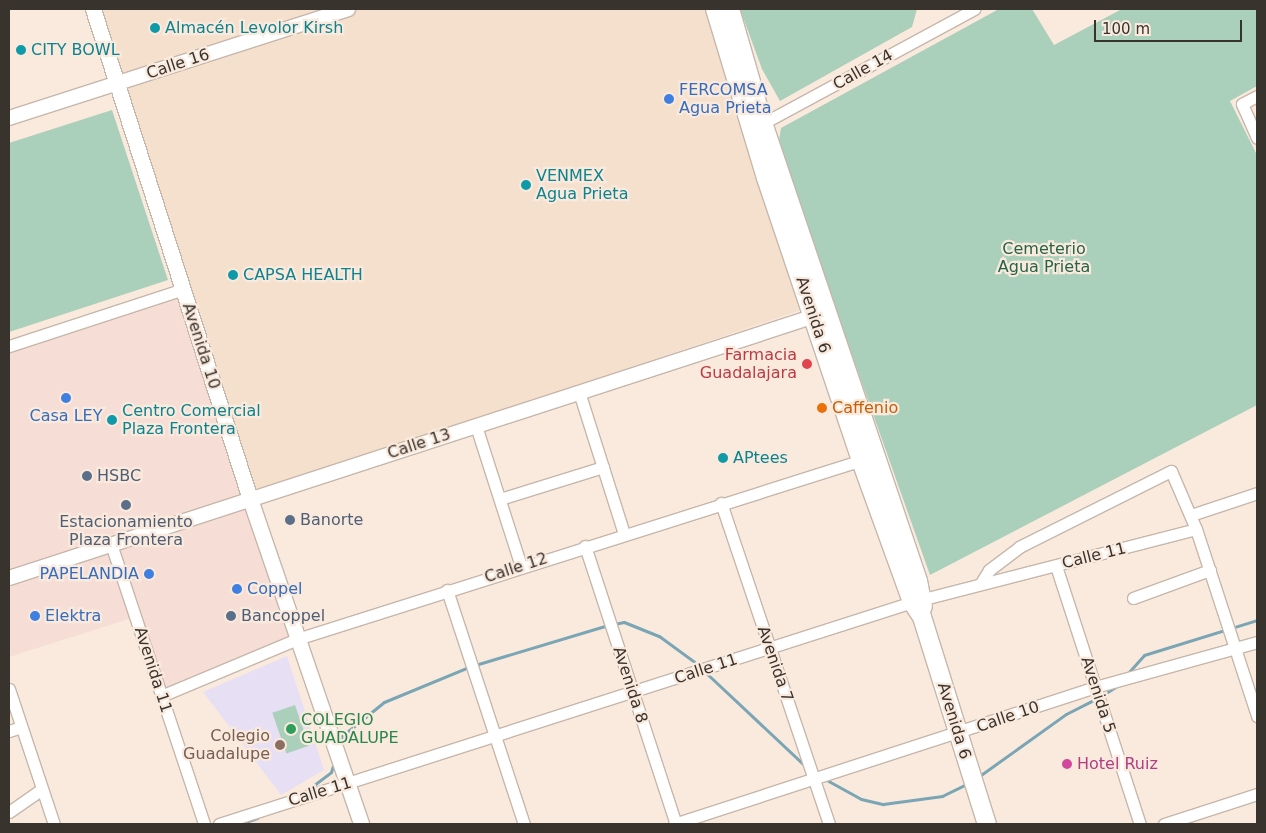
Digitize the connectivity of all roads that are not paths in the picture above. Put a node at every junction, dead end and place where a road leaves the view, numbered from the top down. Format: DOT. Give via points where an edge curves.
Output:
graph roads {
  1 [pos="93,9"];
  2 [pos="348,9"];
  3 [pos="715,9"];
  4 [pos="730,9"];
  5 [pos="974,9"];
  6 [pos="958,13"];
  7 [pos="114,84"];
  8 [pos="1257,96"];
  9 [pos="9,118"];
  10 [pos="758,126"];
  11 [pos="1257,138"];
  12 [pos="183,289"];
  13 [pos="821,314"];
  14 [pos="9,346"];
  15 [pos="579,392"];
  16 [pos="476,426"];
  17 [pos="868,457"];
  18 [pos="603,467"];
  19 [pos="1257,493"];
  20 [pos="250,499"];
  21 [pos="500,499"];
  22 [pos="722,503"];
  23 [pos="1191,514"];
  24 [pos="1196,529"];
  25 [pos="624,534"];
  26 [pos="111,544"];
  27 [pos="585,546"];
  28 [pos="521,566"];
  29 [pos="1056,566"];
  30 [pos="1210,570"];
  31 [pos="9,578"];
  32 [pos="981,583"];
  33 [pos="447,590"];
  34 [pos="1133,598"];
  35 [pos="917,600"];
  36 [pos="297,639"];
  37 [pos="1257,642"];
  38 [pos="1234,647"];
  39 [pos="770,649"];
  40 [pos="1095,687"];
  41 [pos="9,689"];
  42 [pos="633,692"];
  43 [pos="162,696"];
  44 [pos="1257,716"];
  45 [pos="21,727"];
  46 [pos="9,731"];
  47 [pos="958,733"];
  48 [pos="494,735"];
  49 [pos="814,779"];
  50 [pos="346,784"];
  51 [pos="42,789"];
  52 [pos="1257,794"];
  53 [pos="9,812"];
  54 [pos="54,824"];
  55 [pos="204,824"];
  56 [pos="219,824"];
  57 [pos="361,824"];
  58 [pos="524,824"];
  59 [pos="675,824"];
  60 [pos="829,824"];
  61 [pos="987,824"];
  62 [pos="1140,824"];
  63 [pos="1164,824"];
  1 -- 7 [label="main road, Avenida 10"];
  2 -- 7 [label="street, Calle 16"];
  3 -- 10 [label="main road, Avenida 6"];
  4 -- 10 [label="main road, Avenida 6"];
  5 -- 6 [label="street, Calle 14"];
  6 -- 10 [label="street, Calle 14"];
  7 -- 9 [label="street, Calle 16"];
  7 -- 12 [label="main road, Avenida 10"];
  8 -- 11 [label="street" via="1242,104"];
  10 -- 13 [label="main road, Avenida 6"];
  12 -- 14 [label="street"];
  12 -- 20 [label="main road, Avenida 10"];
  13 -- 15 [label="street, Calle 13"];
  13 -- 17 [label="main road, Avenida 6"];
  15 -- 16 [label="street, Calle 13"];
  15 -- 18 [label="street"];
  16 -- 20 [label="street, Calle 13"];
  16 -- 21 [label="street"];
  17 -- 22 [label="street, Calle 12"];
  17 -- 35 [label="main road, Avenida 6"];
  18 -- 21 [label="street"];
  18 -- 25 [label="street"];
  19 -- 23 [label="street"];
  20 -- 26 [label="street, Calle 13"];
  20 -- 36 [label="main road, Avenida 10"];
  21 -- 28 [label="street"];
  22 -- 25 [label="street, Calle 12"];
  22 -- 39 [label="street, Avenida 7"];
  23 -- 24 [label="street"];
  23 -- 32 [label="street" via="1175,474 1167,470 1019,547 989,570"];
  24 -- 29 [label="street, Calle 11"];
  24 -- 30 [label="street"];
  25 -- 27 [label="street, Calle 12"];
  26 -- 31 [label="street, Calle 13"];
  26 -- 43 [label="street, Avenida 11"];
  27 -- 28 [label="street, Calle 12"];
  27 -- 42 [label="street, Avenida 8"];
  28 -- 33 [label="street, Calle 12"];
  29 -- 32 [label="street, Calle 11"];
  29 -- 40 [label="street, Avenida 5"];
  30 -- 34 [label="street"];
  30 -- 38 [label="street"];
  32 -- 35 [label="street, Calle 11"];
  33 -- 36 [label="street, Calle 12"];
  33 -- 48 [label="street"];
  35 -- 39 [label="street, Calle 11"];
  35 -- 47 [label="main road, Avenida 6"];
  36 -- 43 [label="street, Calle 12"];
  36 -- 50 [label="main road, Avenida 10"];
  37 -- 38 [label="street, Calle 10"];
  38 -- 40 [label="street, Calle 10"];
  38 -- 44 [label="street"];
  39 -- 42 [label="street, Calle 11"];
  39 -- 49 [label="street, Avenida 7"];
  40 -- 47 [label="street, Calle 10"];
  40 -- 62 [label="street, Avenida 5"];
  41 -- 45 [label="street"];
  42 -- 48 [label="street, Calle 11"];
  42 -- 59 [label="street, Avenida 8"];
  43 -- 55 [label="street, Avenida 11"];
  45 -- 46 [label="street"];
  45 -- 51 [label="street"];
  47 -- 49 [label="street, Calle 10"];
  47 -- 61 [label="main road, Avenida 6"];
  48 -- 50 [label="street, Calle 11"];
  48 -- 58 [label="street"];
  49 -- 59 [label="street, Calle 10"];
  49 -- 60 [label="street, Avenida 7"];
  50 -- 56 [label="street, Calle 11"];
  50 -- 57 [label="main road, Avenida 10"];
  51 -- 53 [label="street"];
  51 -- 54 [label="street"];
  52 -- 63 [label="street"];
}
